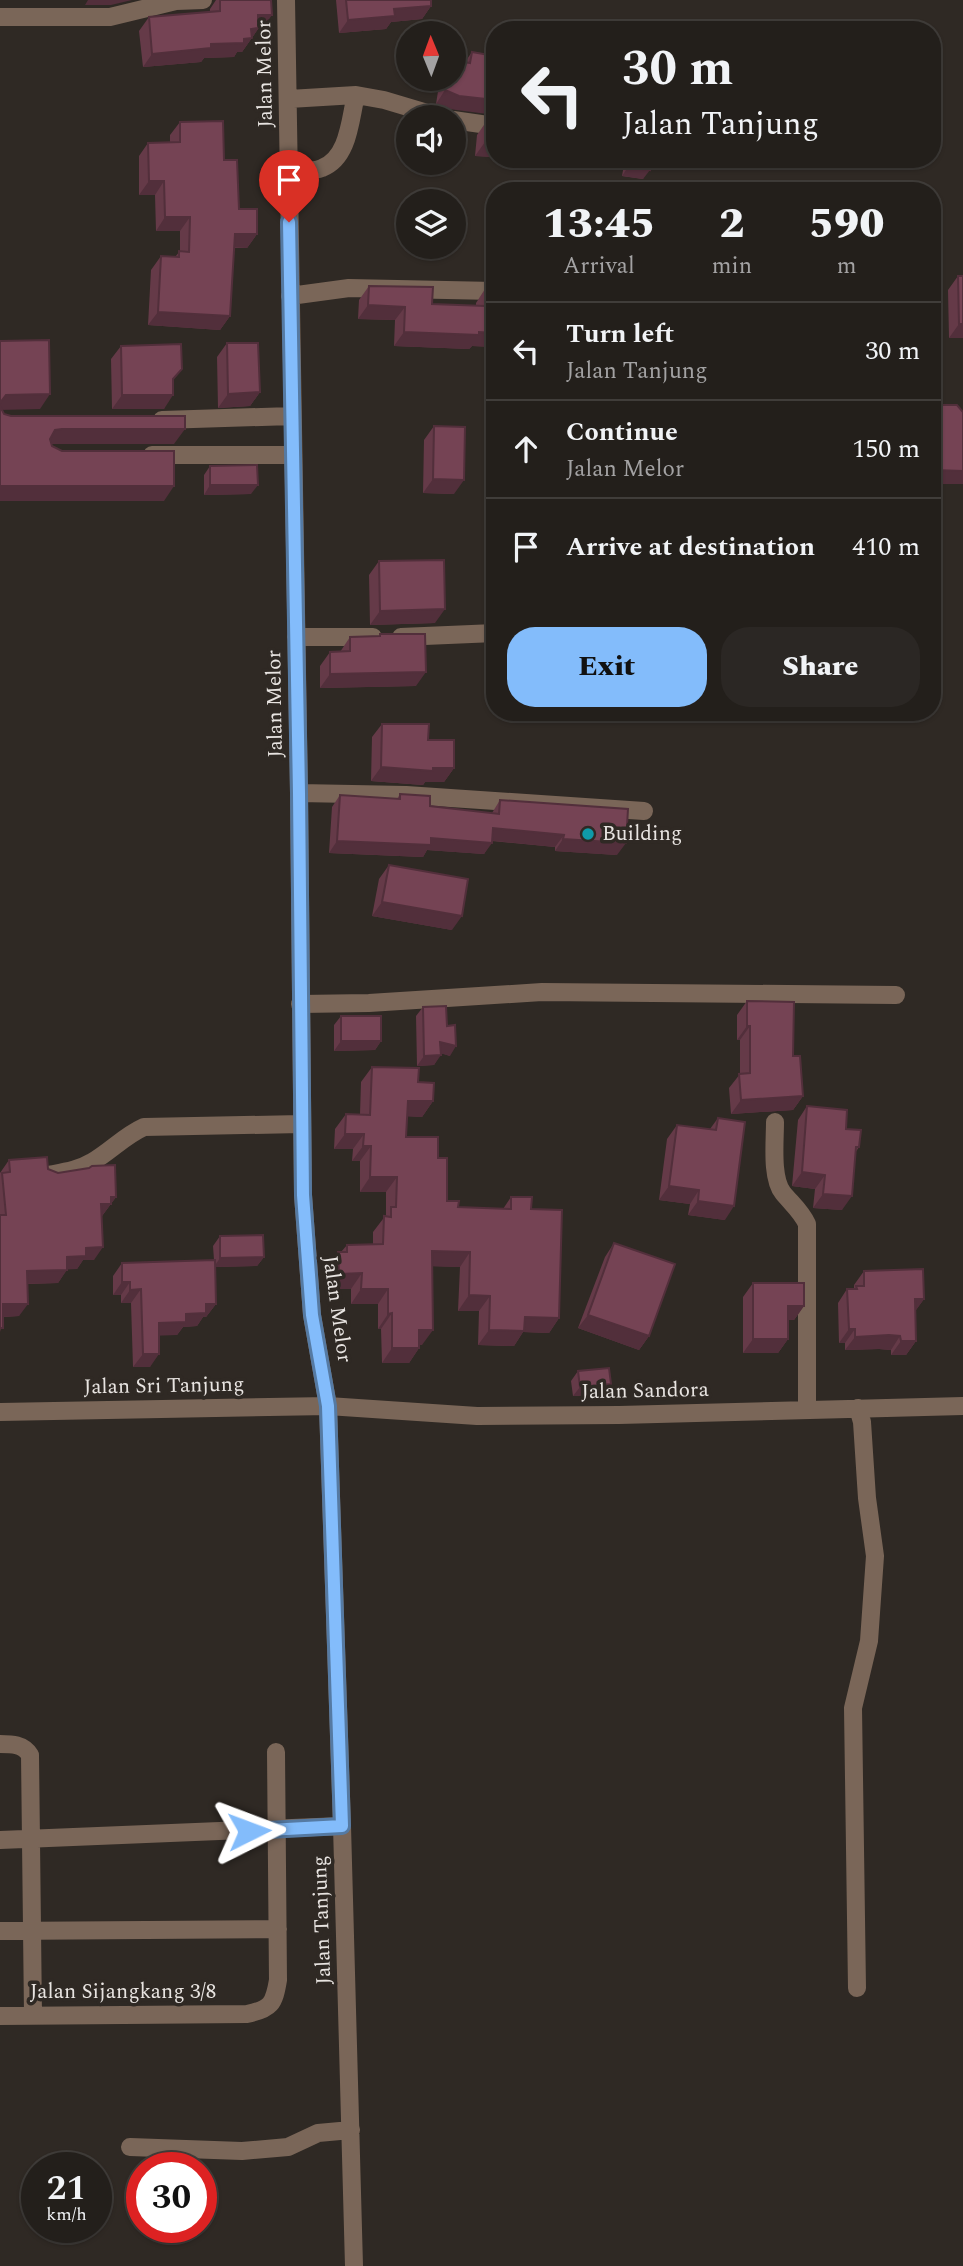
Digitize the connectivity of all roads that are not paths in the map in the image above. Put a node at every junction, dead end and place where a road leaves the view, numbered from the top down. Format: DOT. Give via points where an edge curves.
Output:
graph roads {
  1 [pos="203,0"];
  2 [pos="286,0"];
  3 [pos="0,18"];
  4 [pos="356,95"];
  5 [pos="289,99"];
  6 [pos="401,105"];
  7 [pos="466,123"];
  8 [pos="486,125"];
  9 [pos="289,173"];
  10 [pos="486,291"];
  11 [pos="290,296"];
  12 [pos="292,416"];
  13 [pos="138,421"];
  14 [pos="131,455"];
  15 [pos="292,455"];
  16 [pos="486,633"];
  17 [pos="296,638"];
  18 [pos="299,793"];
  19 [pos="644,811"];
  20 [pos="896,995"];
  21 [pos="300,1004"];
  22 [pos="775,1122"];
  23 [pos="301,1124"];
  24 [pos="48,1175"];
  25 [pos="328,1406"];
  26 [pos="963,1406"];
  27 [pos="807,1410"];
  28 [pos="0,1412"];
  29 [pos="860,1415"];
  30 [pos="0,1744"];
  31 [pos="276,1752"];
  32 [pos="337,1826"];
  33 [pos="276,1830"];
  34 [pos="32,1839"];
  35 [pos="0,1840"];
  36 [pos="278,1929"];
  37 [pos="0,1931"];
  38 [pos="32,1931"];
  39 [pos="857,1988"];
  40 [pos="33,2015"];
  41 [pos="0,2016"];
  42 [pos="351,2130"];
  43 [pos="130,2147"];
  44 [pos="354,2266"];
  1 -- 3 [label="street" via="176,1 110,18"];
  2 -- 5 [label="street, Jalan Melor"];
  4 -- 5 [label="street"];
  4 -- 6 [label="street"];
  4 -- 9 [label="street" via="335,162"];
  5 -- 9 [label="street, Jalan Melor"];
  7 -- 8 [label="street"];
  9 -- 11 [label="street, Jalan Melor"];
  10 -- 11 [label="street" via="349,288"];
  11 -- 12 [label="street, Jalan Melor"];
  12 -- 13 [label="street"];
  12 -- 15 [label="street, Jalan Melor"];
  14 -- 15 [label="street"];
  15 -- 17 [label="street, Jalan Melor"];
  16 -- 17 [label="street"];
  17 -- 18 [label="street, Jalan Melor"];
  18 -- 19 [label="street" via="406,794"];
  18 -- 21 [label="street, Jalan Melor"];
  20 -- 21 [label="street" via="542,992"];
  21 -- 23 [label="street, Jalan Melor"];
  22 -- 27 [label="street" via="776,1179 804,1217 809,1238"];
  23 -- 24 [label="street" via="144,1127 91,1163"];
  23 -- 25 [label="street, Jalan Melor" via="312,1315"];
  25 -- 27 [label="street, Jalan Sandora" via="477,1416"];
  25 -- 28 [label="street, Jalan Sri Tanjung"];
  25 -- 32 [label="street, Jalan Tanjung"];
  26 -- 29 [label="street, Jalan Sandora"];
  27 -- 29 [label="street, Jalan Sandora"];
  29 -- 39 [label="street" via="875,1556 869,1641 853,1708"];
  30 -- 34 [label="street" via="19,1745 30,1755"];
  31 -- 33 [label="street"];
  32 -- 33 [label="street"];
  32 -- 42 [label="street, Jalan Tanjung"];
  33 -- 34 [label="street"];
  33 -- 36 [label="street"];
  34 -- 35 [label="street"];
  34 -- 38 [label="street"];
  36 -- 38 [label="street"];
  36 -- 40 [label="street, Jalan Sijangkang 3/8" via="275,1996 271,2006 262,2011"];
  37 -- 38 [label="street"];
  38 -- 40 [label="street"];
  40 -- 41 [label="street, Jalan Sijangkang 3/8"];
  42 -- 43 [label="street" via="318,2133 288,2147 253,2151"];
  42 -- 44 [label="street, Jalan Tanjung"];
}
